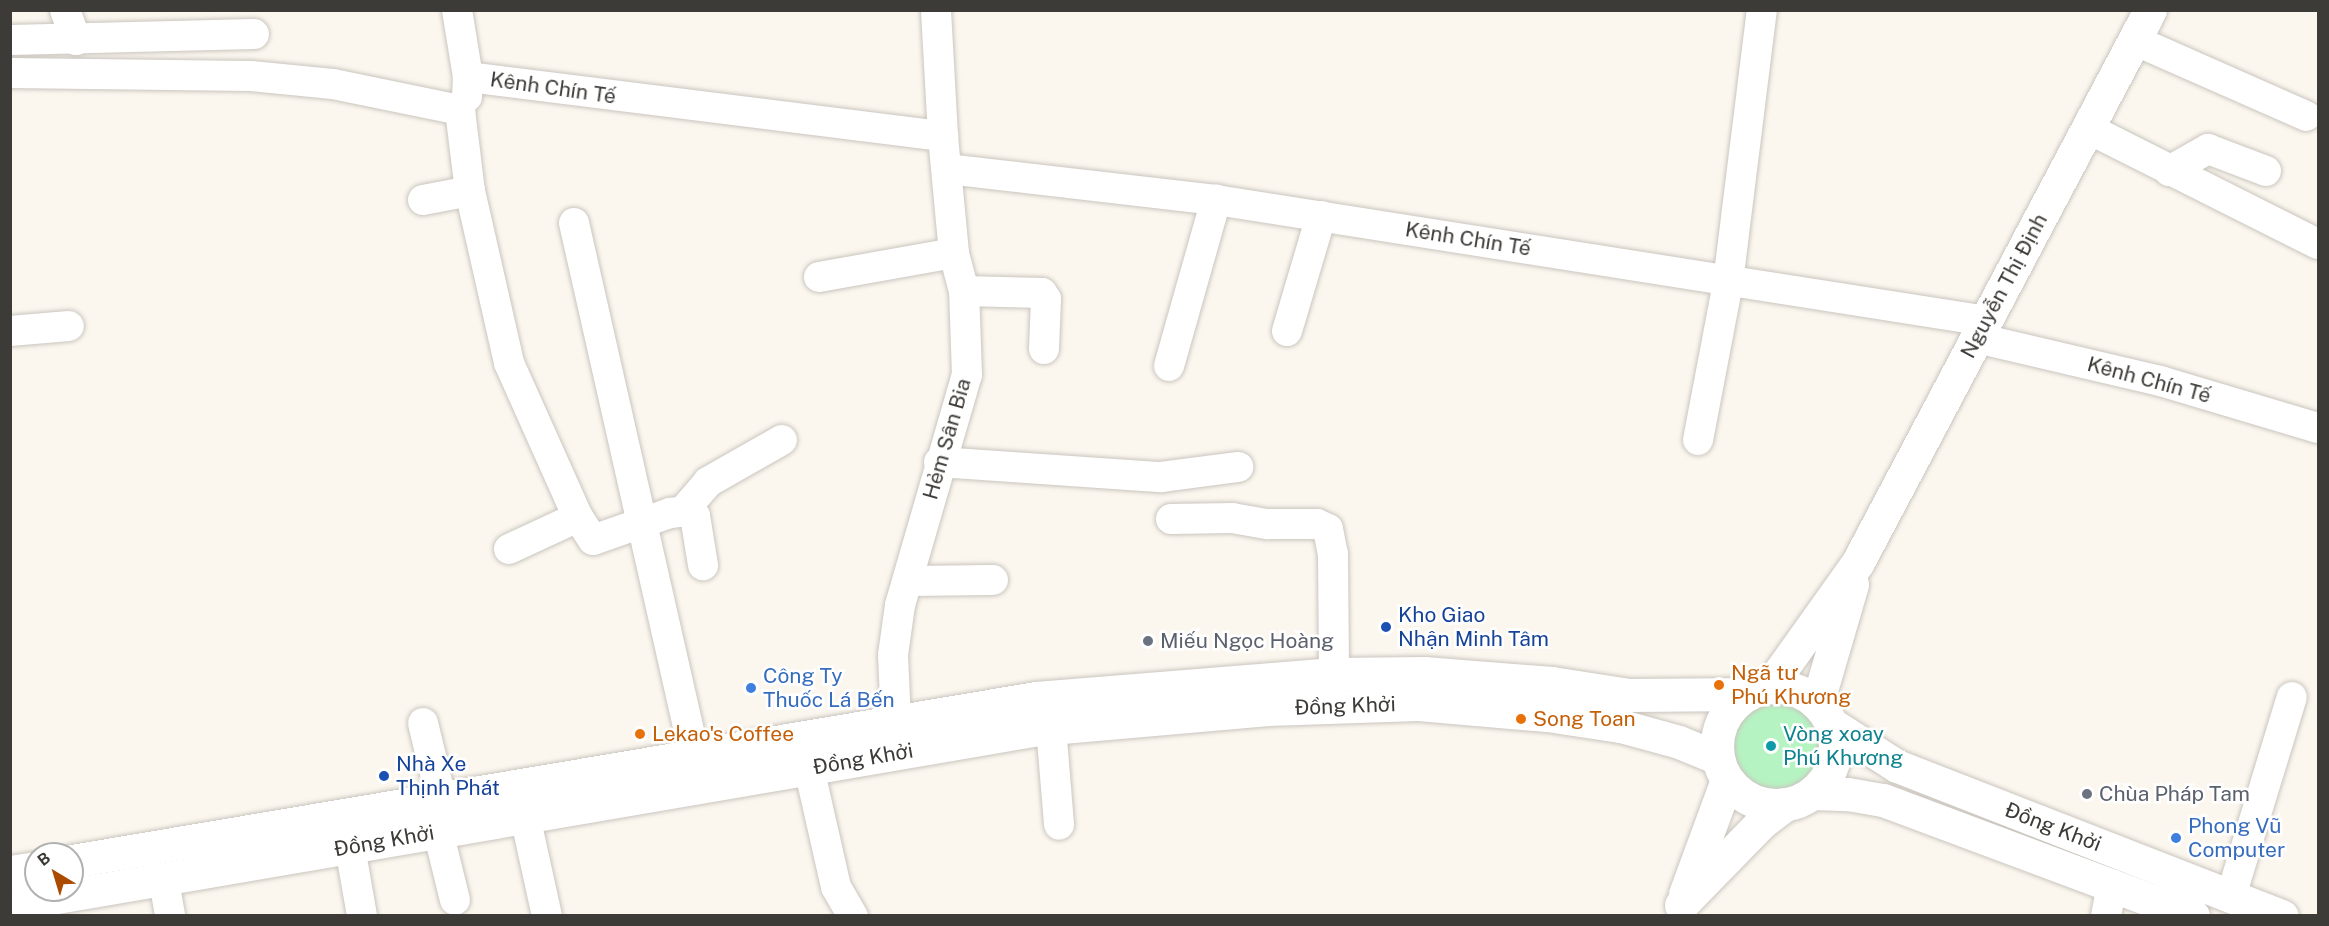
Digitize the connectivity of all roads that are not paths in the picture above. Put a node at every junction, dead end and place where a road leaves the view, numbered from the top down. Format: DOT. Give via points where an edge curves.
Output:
graph roads {
  1 [pos="65,10"];
  2 [pos="457,10"];
  3 [pos="936,10"];
  4 [pos="1762,10"];
  5 [pos="2150,10"];
  6 [pos="10,40"];
  7 [pos="76,40"];
  8 [pos="2134,40"];
  9 [pos="252,47"];
  10 [pos="10,73"];
  11 [pos="465,92"];
  12 [pos="2306,116"];
  13 [pos="2087,128"];
  14 [pos="943,136"];
  15 [pos="948,169"];
  16 [pos="2169,171"];
  17 [pos="2266,171"];
  18 [pos="470,191"];
  19 [pos="423,200"];
  20 [pos="1216,200"];
  21 [pos="1321,216"];
  22 [pos="574,223"];
  23 [pos="2319,244"];
  24 [pos="954,253"];
  25 [pos="819,277"];
  26 [pos="1728,282"];
  27 [pos="964,291"];
  28 [pos="69,326"];
  29 [pos="1981,329"];
  30 [pos="10,331"];
  31 [pos="1287,331"];
  32 [pos="1044,349"];
  33 [pos="1169,366"];
  34 [pos="2319,428"];
  35 [pos="782,440"];
  36 [pos="1698,440"];
  37 [pos="939,462"];
  38 [pos="1238,467"];
  39 [pos="684,510"];
  40 [pos="578,517"];
  41 [pos="1171,519"];
  42 [pos="643,521"];
  43 [pos="509,549"];
  44 [pos="1858,562"];
  45 [pos="703,565"];
  46 [pos="993,580"];
  47 [pos="908,581"];
  48 [pos="1334,674"];
  49 [pos="1552,683"];
  50 [pos="1758,691"];
  51 [pos="2292,697"];
  52 [pos="1824,714"];
  53 [pos="1547,715"];
  54 [pos="1042,718"];
  55 [pos="896,721"];
  56 [pos="423,723"];
  57 [pos="694,753"];
  58 [pos="809,768"];
  59 [pos="1722,769"];
  60 [pos="1799,798"];
  61 [pos="437,799"];
  62 [pos="525,816"];
  63 [pos="1059,825"];
  64 [pos="438,831"];
  65 [pos="350,847"];
  66 [pos="84,859"];
  67 [pos="164,881"];
  68 [pos="2231,896"];
  69 [pos="455,900"];
  70 [pos="2109,900"];
  71 [pos="10,905"];
  72 [pos="1679,910"];
  73 [pos="170,915"];
  74 [pos="362,915"];
  75 [pos="548,915"];
  76 [pos="853,915"];
  77 [pos="2193,915"];
  78 [pos="2282,915"];
  1 -- 7 [label="street"];
  2 -- 11 [label="street"];
  3 -- 14 [label="street, Hẻm Sân Bia"];
  4 -- 26 [label="street"];
  5 -- 8 [label="main road, Nguyễn Thị Định"];
  6 -- 7 [label="street"];
  7 -- 9 [label="street"];
  8 -- 12 [label="street"];
  8 -- 13 [label="main road, Nguyễn Thị Định"];
  9 -- 10 [label="street, Kênh Chín Tế"];
  9 -- 11 [label="street, Kênh Chín Tế" via="333,84"];
  11 -- 14 [label="street, Kênh Chín Tế"];
  11 -- 18 [label="street"];
  13 -- 16 [label="street"];
  13 -- 29 [label="main road, Nguyễn Thị Định"];
  14 -- 15 [label="street, Hẻm Sân Bia"];
  15 -- 20 [label="street, Kênh Chín Tế"];
  15 -- 24 [label="street, Hẻm Sân Bia"];
  16 -- 17 [label="street" via="2208,149"];
  16 -- 23 [label="street"];
  18 -- 19 [label="street"];
  18 -- 40 [label="street" via="509,363"];
  20 -- 21 [label="street, Kênh Chín Tế"];
  20 -- 33 [label="street"];
  21 -- 26 [label="street, Kênh Chín Tế"];
  21 -- 31 [label="street"];
  22 -- 42 [label="street"];
  24 -- 25 [label="street"];
  24 -- 27 [label="street, Hẻm Sân Bia"];
  26 -- 29 [label="street, Kênh Chín Tế"];
  26 -- 36 [label="street"];
  27 -- 32 [label="street" via="1042,293 1046,299"];
  27 -- 37 [label="street, Hẻm Sân Bia" via="967,375"];
  28 -- 30 [label="street"];
  29 -- 34 [label="street, Kênh Chín Tế"];
  29 -- 44 [label="main road, Nguyễn Thị Định"];
  35 -- 39 [label="street" via="708,482"];
  37 -- 38 [label="street" via="1161,477"];
  37 -- 47 [label="street, Hẻm Sân Bia"];
  39 -- 42 [label="street"];
  39 -- 45 [label="street" via="695,516"];
  40 -- 42 [label="street" via="593,540"];
  40 -- 43 [label="street"];
  41 -- 48 [label="street" via="1232,518 1267,524 1317,524 1328,529 1333,545"];
  42 -- 57 [label="street"];
  44 -- 50 [label="main road, Nguyễn Thị Định"];
  44 -- 52 [label="main road, Nguyễn Thị Định"];
  46 -- 47 [label="street"];
  47 -- 55 [label="street, Hẻm Sân Bia" via="894,631"];
  48 -- 49 [label="main road, Đồng Khởi" via="1425,673"];
  48 -- 54 [label="main road, Đồng Khởi"];
  49 -- 50 [label="main road, Đồng Khởi" via="1629,694"];
  49 -- 53 [label="main road"];
  50 -- 52 [label="main road" via="1787,688"];
  50 -- 59 [label="main road" via="1726,715 1716,743"];
  51 -- 68 [label="street"];
  52 -- 60 [label="main road" via="1834,754 1822,782"];
  52 -- 68 [label="main road, Đồng Khởi" via="1897,766"];
  53 -- 54 [label="main road, Đồng Khởi" via="1406,704"];
  53 -- 59 [label="main road, Đồng Khởi" via="1622,726 1679,742"];
  54 -- 55 [label="main road, Đồng Khởi"];
  54 -- 58 [label="main road, Đồng Khởi"];
  54 -- 63 [label="street"];
  55 -- 57 [label="main road, Đồng Khởi"];
  56 -- 61 [label="street"];
  57 -- 61 [label="main road, Đồng Khởi"];
  58 -- 62 [label="main road, Đồng Khởi"];
  58 -- 76 [label="street" via="836,887"];
  59 -- 60 [label="main road" via="1753,801"];
  59 -- 72 [label="main road"];
  60 -- 70 [label="main road, Đồng Khởi" via="1848,794 1883,800"];
  60 -- 72 [label="main road" via="1762,822"];
  61 -- 64 [label="main road"];
  61 -- 66 [label="main road, Đồng Khởi"];
  62 -- 64 [label="main road, Đồng Khởi"];
  62 -- 75 [label="street"];
  64 -- 65 [label="main road, Đồng Khởi"];
  64 -- 69 [label="street"];
  65 -- 67 [label="main road, Đồng Khởi"];
  65 -- 74 [label="street"];
  67 -- 71 [label="main road, Đồng Khởi"];
  67 -- 73 [label="street"];
  68 -- 78 [label="main road, Đồng Khởi"];
  70 -- 77 [label="main road, Đồng Khởi"];
}
